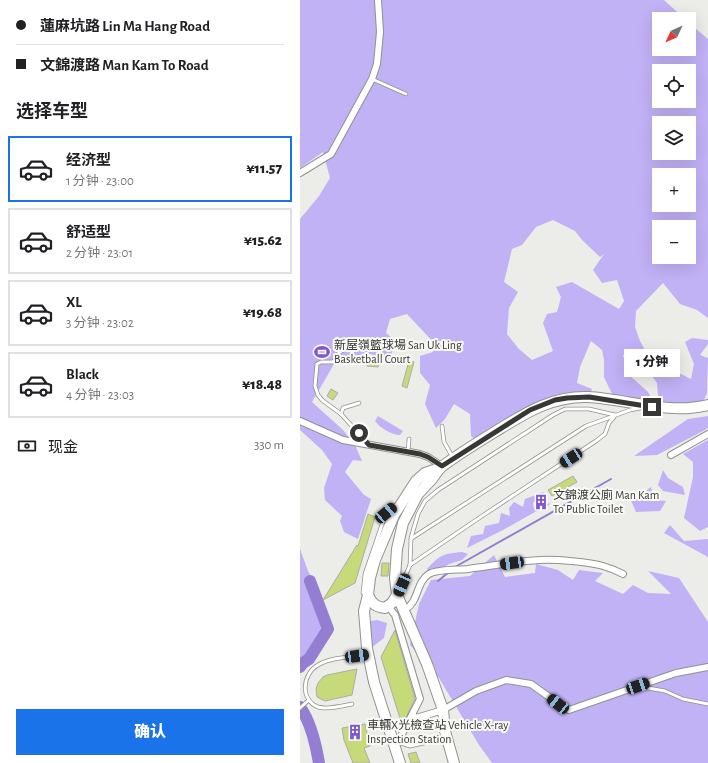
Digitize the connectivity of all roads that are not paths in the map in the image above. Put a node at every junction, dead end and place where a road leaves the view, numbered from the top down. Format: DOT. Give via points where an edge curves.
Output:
graph roads {
  1 [pos="378,0"];
  2 [pos="372,79"];
  3 [pos="406,94"];
  4 [pos="300,173"];
  5 [pos="383,340"];
  6 [pos="359,403"];
  7 [pos="708,405"];
  8 [pos="652,407"];
  9 [pos="341,414"];
  10 [pos="615,415"];
  11 [pos="300,421"];
  12 [pos="442,426"];
  13 [pos="708,434"];
  14 [pos="409,439"];
  15 [pos="369,445"];
  16 [pos="408,452"];
  17 [pos="671,455"];
  18 [pos="454,458"];
  19 [pos="441,467"];
  20 [pos="404,498"];
  21 [pos="411,538"];
  22 [pos="410,565"];
  23 [pos="623,574"];
  24 [pos="368,595"];
  25 [pos="397,595"];
  26 [pos="388,606"];
  27 [pos="403,607"];
  28 [pos="364,611"];
  29 [pos="335,655"];
  30 [pos="368,655"];
  31 [pos="335,659"];
  32 [pos="708,667"];
  33 [pos="638,686"];
  34 [pos="309,700"];
  35 [pos="352,704"];
  36 [pos="708,704"];
  37 [pos="301,707"];
  38 [pos="443,710"];
  39 [pos="412,716"];
  40 [pos="395,740"];
  41 [pos="424,743"];
  42 [pos="400,763"];
  43 [pos="454,763"];
  1 -- 2 [label="street" via="380,32 377,64"];
  2 -- 3 [label="lane"];
  2 -- 4 [label="street" via="331,154"];
  5 -- 9 [label="lane" via="380,346 348,349 337,354 333,362 318,364 315,386 318,395"];
  6 -- 9 [label="lane" via="343,408"];
  7 -- 8 [label="main road"];
  8 -- 10 [label="lane"];
  8 -- 18 [label="main road" via="589,397 555,400 530,410"];
  9 -- 15 [label="lane"];
  10 -- 21 [label="lane" via="586,426"];
  10 -- 21 [label="lane" via="589,409 565,409 553,415 425,501"];
  10 -- 22 [label="lane" via="605,434 596,441"];
  11 -- 15 [label="street" via="343,440"];
  12 -- 18 [label="lane" via="444,442"];
  13 -- 17 [label="street"];
  14 -- 16 [label="lane"];
  15 -- 16 [label="street"];
  16 -- 19 [label="street" via="428,457"];
  18 -- 19 [label="main road"];
  19 -- 20 [label="main road" via="425,473 416,480"];
  19 -- 25 [label="main road" via="418,494 403,523 398,549"];
  20 -- 24 [label="main road" via="375,560"];
  20 -- 28 [label="lane" via="386,513 365,574"];
  21 -- 22 [label="lane"];
  22 -- 25 [label="lane"];
  23 -- 27 [label="street" via="602,566 541,559 430,573 420,586 412,605 406,609"];
  24 -- 26 [label="main road" via="372,604 378,608"];
  24 -- 28 [label="main road"];
  25 -- 26 [label="main road"];
  25 -- 27 [label="main road"];
  26 -- 39 [label="street" via="395,615 420,699"];
  27 -- 38 [label="main road"];
  28 -- 30 [label="main road"];
  29 -- 31 [label="lane"];
  30 -- 31 [label="lane"];
  30 -- 40 [label="main road" via="374,682"];
  31 -- 34 [label="lane" via="318,664 305,681 304,688"];
  32 -- 33 [label="street" via="676,673"];
  33 -- 36 [label="lane"];
  33 -- 38 [label="street" via="569,710 531,684 506,680 476,691"];
  34 -- 35 [label="lane" via="318,707 327,708"];
  34 -- 37 [label="lane"];
  38 -- 39 [label="street" via="416,718"];
  38 -- 43 [label="main road" via="445,731"];
  39 -- 40 [label="street"];
  40 -- 41 [label="lane" via="410,746"];
  40 -- 42 [label="main road"];
}
